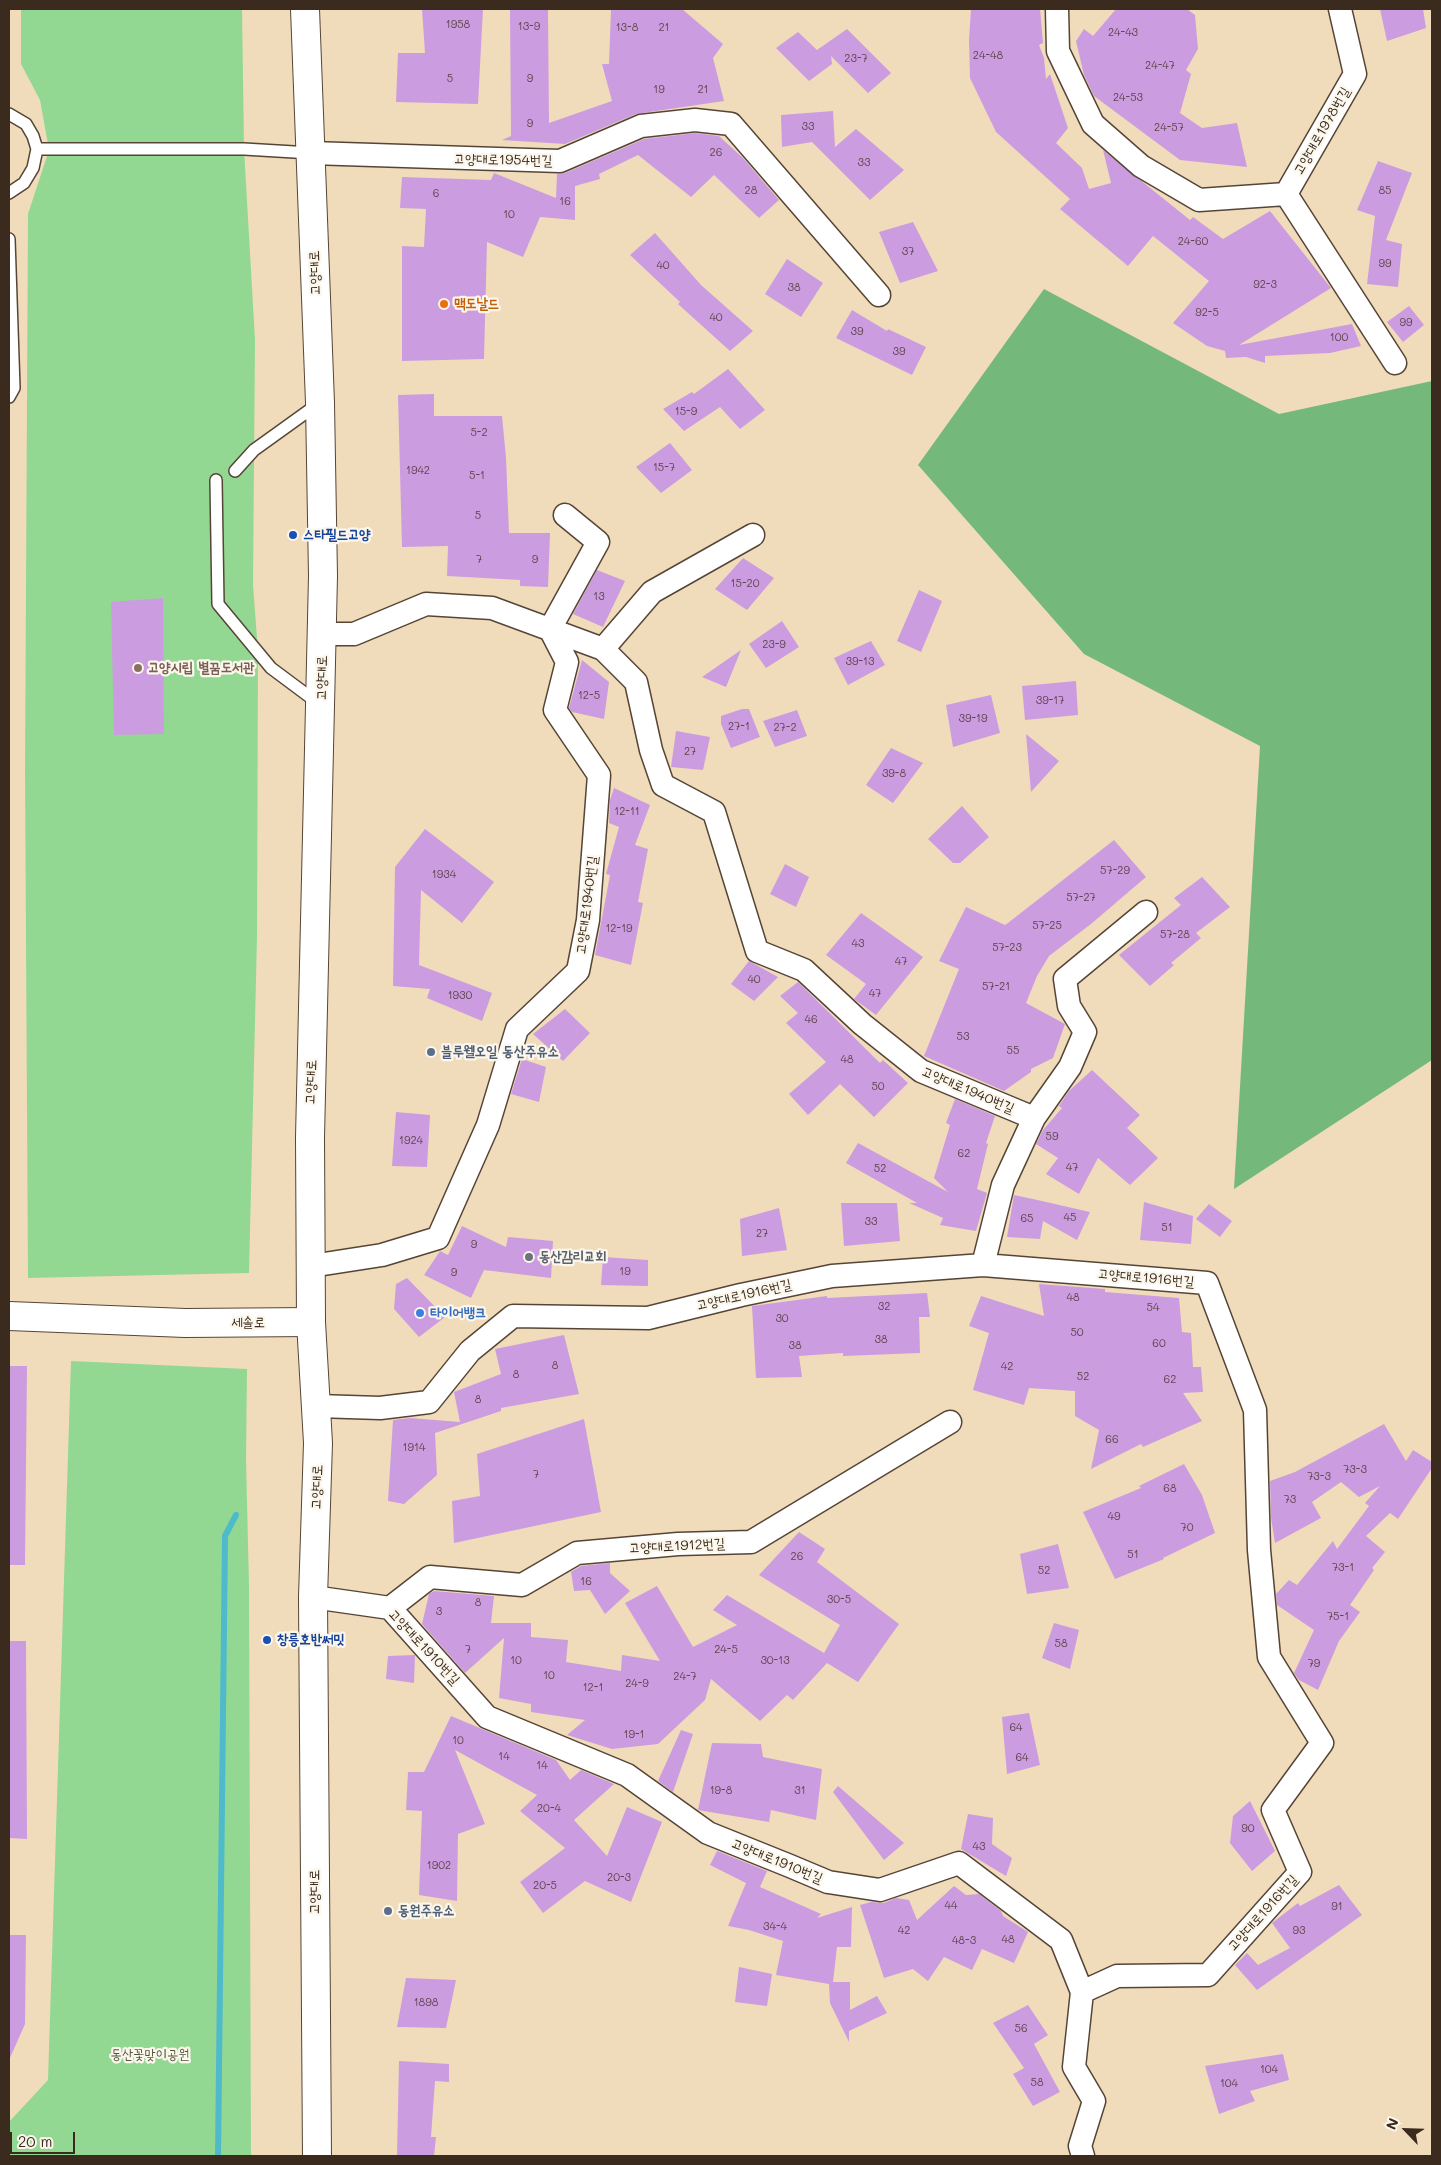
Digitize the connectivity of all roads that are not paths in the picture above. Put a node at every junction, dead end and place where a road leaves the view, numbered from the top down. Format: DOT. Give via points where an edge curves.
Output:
graph roads {
  1 [pos="305,9"];
  2 [pos="1057,9"];
  3 [pos="1340,9"];
  4 [pos="9,114"];
  5 [pos="37,149"];
  6 [pos="310,153"];
  7 [pos="9,193"];
  8 [pos="1286,194"];
  9 [pos="9,239"];
  10 [pos="879,295"];
  11 [pos="1395,363"];
  12 [pos="9,398"];
  13 [pos="320,403"];
  14 [pos="235,471"];
  15 [pos="216,480"];
  16 [pos="564,515"];
  17 [pos="753,535"];
  18 [pos="550,629"];
  19 [pos="322,634"];
  20 [pos="603,649"];
  21 [pos="322,705"];
  22 [pos="1146,912"];
  23 [pos="1034,1118"];
  24 [pos="983,1265"];
  25 [pos="311,1266"];
  26 [pos="9,1316"];
  27 [pos="311,1322"];
  28 [pos="316,1406"];
  29 [pos="950,1422"];
  30 [pos="314,1597"];
  31 [pos="390,1608"];
  32 [pos="1082,1992"];
  33 [pos="317,2156"];
  34 [pos="1083,2156"];
  1 -- 6 [label="main road, 고양대로"];
  2 -- 8 [label="street" via="1058,51 1093,124 1141,166 1199,200"];
  3 -- 8 [label="street, 고양대로1978번길" via="1355,74"];
  4 -- 5 [label="lane" via="26,124"];
  5 -- 6 [label="lane" via="244,149"];
  5 -- 7 [label="lane" via="34,168 24,183"];
  6 -- 10 [label="street, 고양대로1954번길" via="560,161 641,126 695,120 731,124"];
  6 -- 13 [label="main road, 고양대로"];
  8 -- 11 [label="street"];
  9 -- 12 [label="lane" via="14,388"];
  13 -- 14 [label="lane" via="254,450"];
  13 -- 19 [label="main road, 고양대로"];
  15 -- 21 [label="lane" via="218,604 271,668"];
  16 -- 18 [label="street" via="598,542"];
  17 -- 20 [label="street" via="652,592"];
  18 -- 19 [label="street, 고양대로1940번길" via="492,608 426,604 354,634"];
  18 -- 20 [label="street, 고양대로1940번길"];
  18 -- 25 [label="street, 고양대로1940번길" via="567,662 555,710 599,775 588,920 578,971 516,1029 488,1125 438,1238 382,1255"];
  19 -- 21 [label="main road, 고양대로"];
  20 -- 23 [label="street, 고양대로1940번길" via="636,682 651,750 663,785 714,812 758,951 804,970 862,1024 921,1071"];
  21 -- 25 [label="main road, 고양대로" via="310,1136"];
  22 -- 23 [label="street" via="1065,979 1069,1006 1085,1032 1070,1068"];
  23 -- 24 [label="street" via="1003,1185"];
  24 -- 28 [label="street, 고양대로1916번길" via="832,1276 741,1294 648,1318 513,1316 470,1351 429,1402 380,1408"];
  24 -- 32 [label="street, 고양대로1916번길" via="1207,1283 1255,1410 1259,1550 1269,1657 1322,1743 1273,1810 1300,1872 1208,1975 1118,1976"];
  25 -- 27 [label="main road, 고양대로"];
  26 -- 27 [label="main road, 세솔로" via="185,1323"];
  27 -- 28 [label="main road, 고양대로"];
  28 -- 30 [label="main road, 고양대로"];
  29 -- 31 [label="street, 고양대로1912번길" via="751,1542 577,1552 522,1585 430,1577"];
  30 -- 31 [label="street, 고양대로1910번길"];
  30 -- 33 [label="main road, 고양대로"];
  31 -- 32 [label="street, 고양대로1910번길" via="488,1717 628,1774 708,1832 828,1882 880,1890 959,1863 1061,1940"];
  32 -- 34 [label="street, 고양대로1910번길" via="1074,2067 1094,2101 1080,2146"];
}
